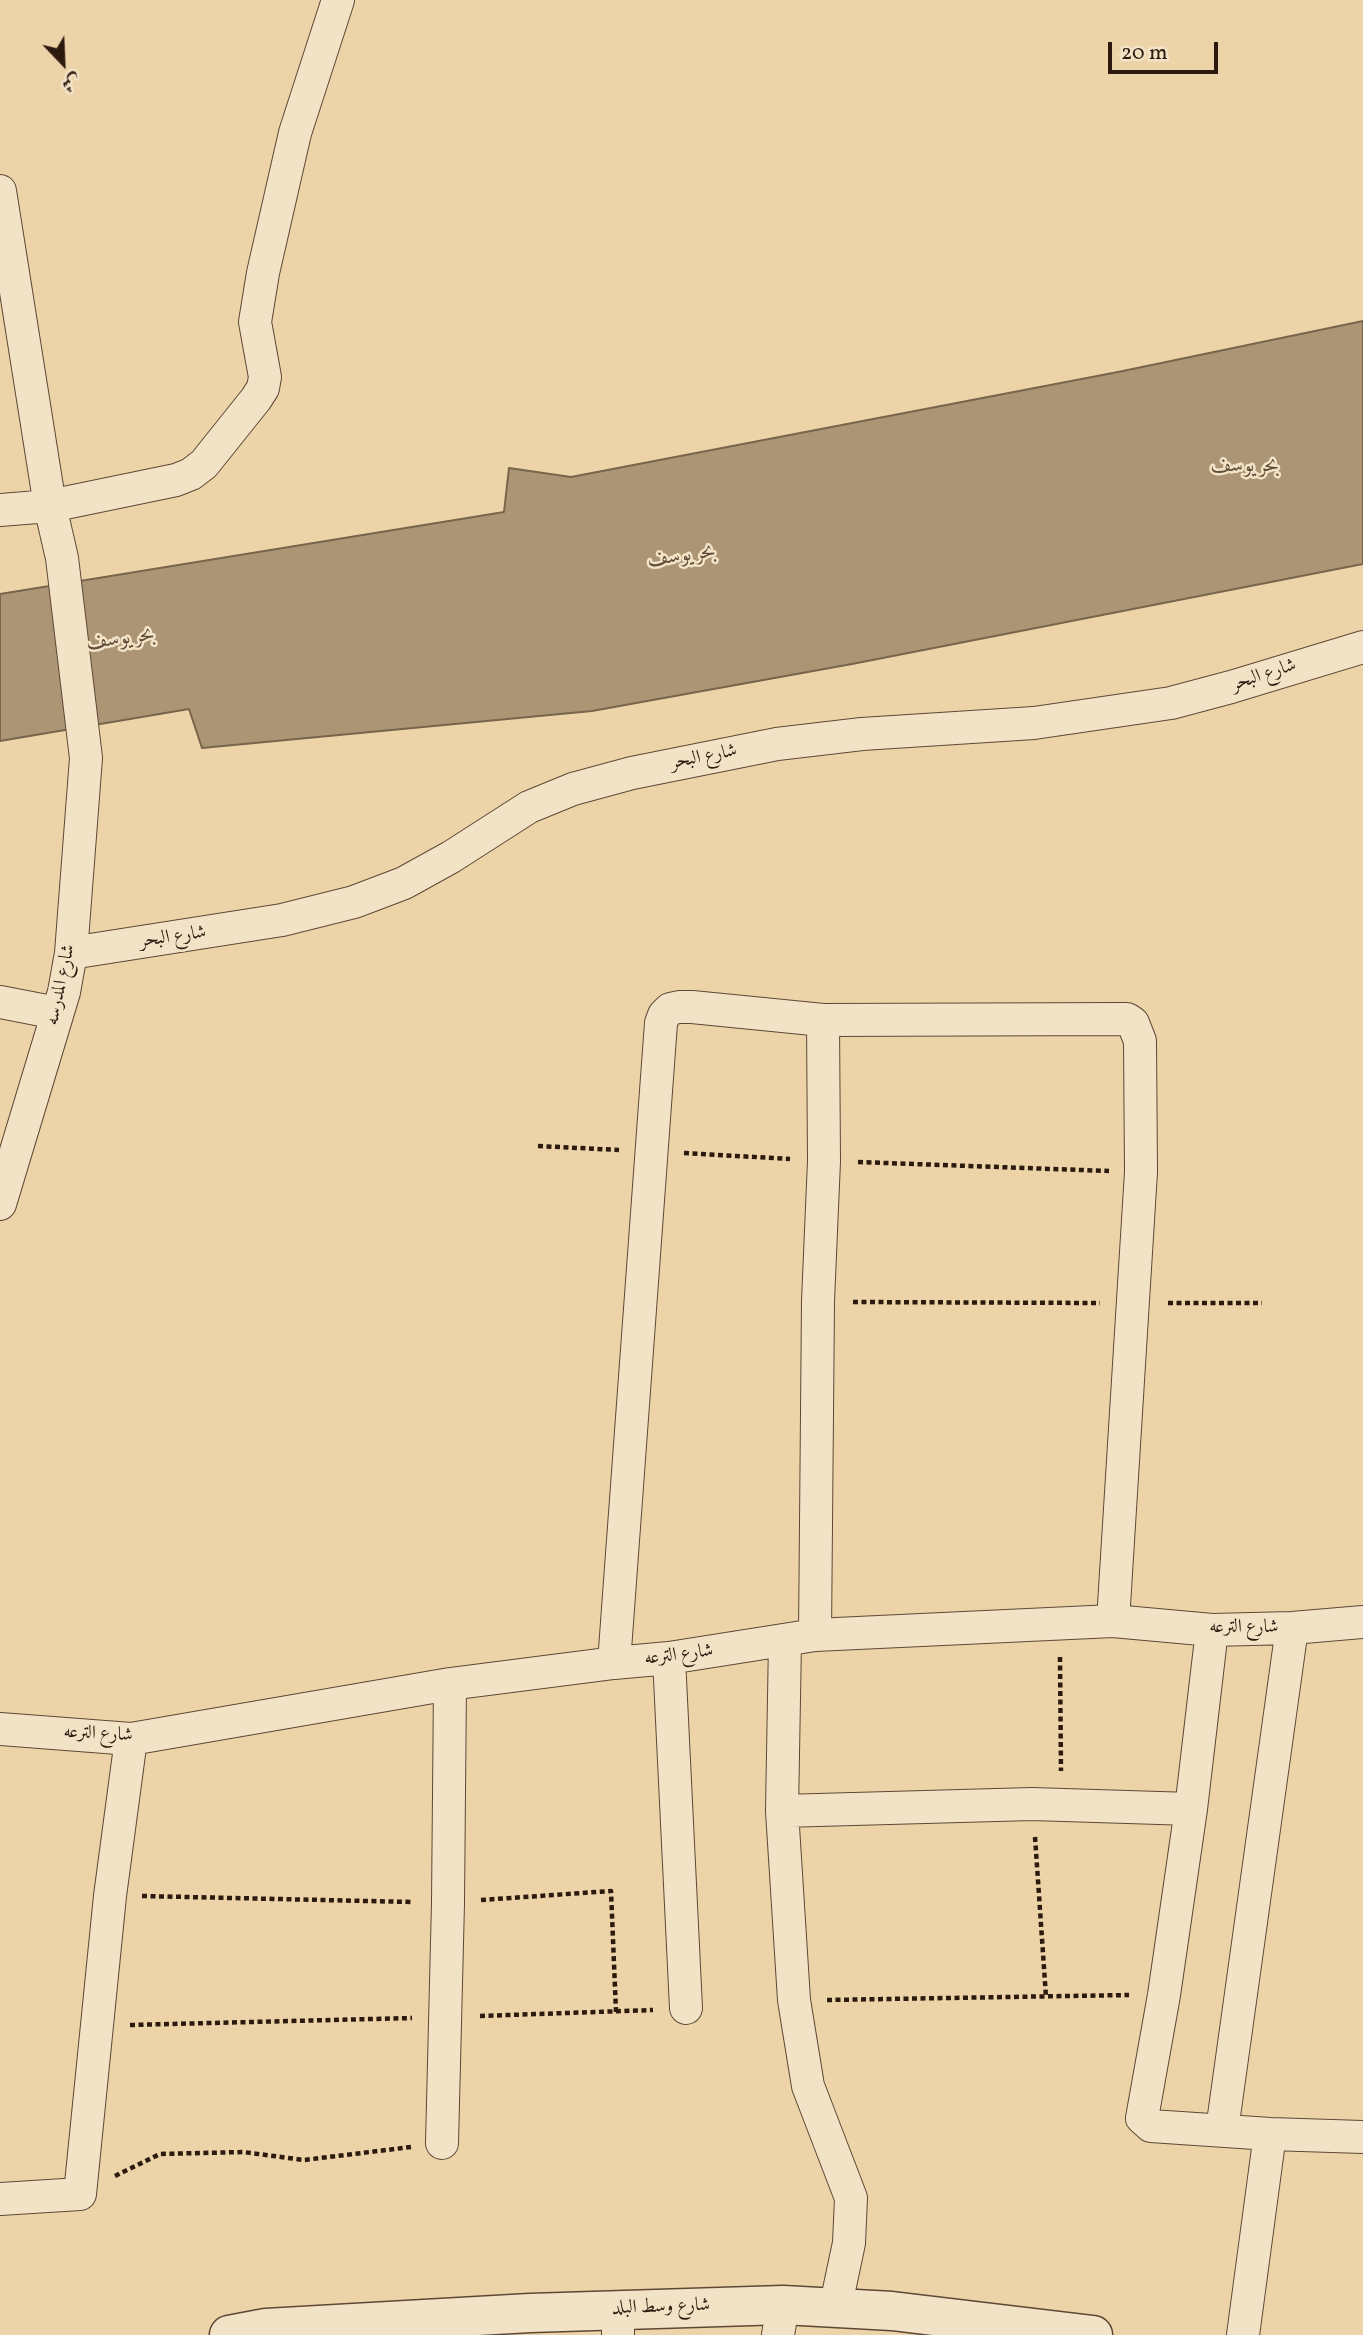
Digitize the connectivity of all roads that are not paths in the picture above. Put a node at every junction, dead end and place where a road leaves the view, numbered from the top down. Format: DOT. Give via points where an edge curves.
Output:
graph roads {
  1 [pos="338,0"];
  2 [pos="0,191"];
  3 [pos="50,506"];
  4 [pos="0,510"];
  5 [pos="1363,646"];
  6 [pos="71,953"];
  7 [pos="0,1002"];
  8 [pos="57,1013"];
  9 [pos="823,1020"];
  10 [pos="0,1204"];
  11 [pos="1113,1621"];
  12 [pos="1363,1622"];
  13 [pos="1292,1628"];
  14 [pos="1212,1630"];
  15 [pos="800,1638"];
  16 [pos="669,1658"];
  17 [pos="614,1662"];
  18 [pos="450,1684"];
  19 [pos="0,1729"];
  20 [pos="131,1739"];
  21 [pos="1191,1809"];
  22 [pos="782,1811"];
  23 [pos="686,2008"];
  24 [pos="1222,2130"];
  25 [pos="1270,2134"];
  26 [pos="1363,2137"];
  27 [pos="442,2143"];
  28 [pos="0,2199"];
  29 [pos="835,2309"];
  30 [pos="781,2320"];
  31 [pos="618,2323"];
  32 [pos="890,2323"];
  33 [pos="436,2326"];
  34 [pos="1001,2329"];
  35 [pos="229,2335"];
  36 [pos="1093,2335"];
  37 [pos="1243,2335"];
  1 -- 3 [label="street" via="295,133 263,273 256,322 263,388 204,464 191,474"];
  2 -- 3 [label="street, شارع المدرسه"];
  3 -- 4 [label="street"];
  3 -- 6 [label="street, شارع المدرسه" via="62,558 86,758"];
  5 -- 6 [label="street, شارع البحر" via="1171,703 1034,723 777,744 632,773 529,807 404,883 354,902 282,920"];
  6 -- 8 [label="street, شارع المدرسه"];
  7 -- 8 [label="street"];
  8 -- 10 [label="street, شارع المدرسه"];
  9 -- 11 [label="street" via="1127,1019 1137,1028 1141,1172"];
  9 -- 15 [label="street" via="824,1161"];
  9 -- 17 [label="street" via="692,1007 670,1009 661,1023"];
  11 -- 14 [label="street, شارع الترعه"];
  11 -- 15 [label="street, شارع الترعه"];
  12 -- 13 [label="street, شارع الترعه"];
  13 -- 14 [label="street, شارع الترعه"];
  13 -- 24 [label="street"];
  14 -- 21 [label="street"];
  15 -- 16 [label="street, شارع الترعه"];
  15 -- 22 [label="street"];
  16 -- 17 [label="street, شارع الترعه"];
  16 -- 23 [label="street"];
  17 -- 18 [label="street, شارع الترعه"];
  18 -- 20 [label="street, شارع الترعه"];
  18 -- 27 [label="street"];
  19 -- 20 [label="street, شارع الترعه"];
  20 -- 28 [label="street" via="80,2194"];
  21 -- 22 [label="street" via="1046,1805"];
  21 -- 24 [label="street" via="1142,2118 1151,2126"];
  22 -- 29 [label="street" via="794,2000 808,2085 851,2197 849,2243"];
  24 -- 25 [label="street"];
  25 -- 26 [label="street"];
  25 -- 37 [label="street"];
  29 -- 30 [label="street, شارع وسط البلد"];
  29 -- 32 [label="street, شارع وسط البلد"];
  30 -- 31 [label="street, شارع وسط البلد"];
  31 -- 33 [label="street, شارع وسط البلد"];
  32 -- 34 [label="street, شارع وسط البلد"];
  33 -- 35 [label="street, شارع وسط البلد" via="267,2328"];
  34 -- 36 [label="street, شارع وسط البلد"];
}
